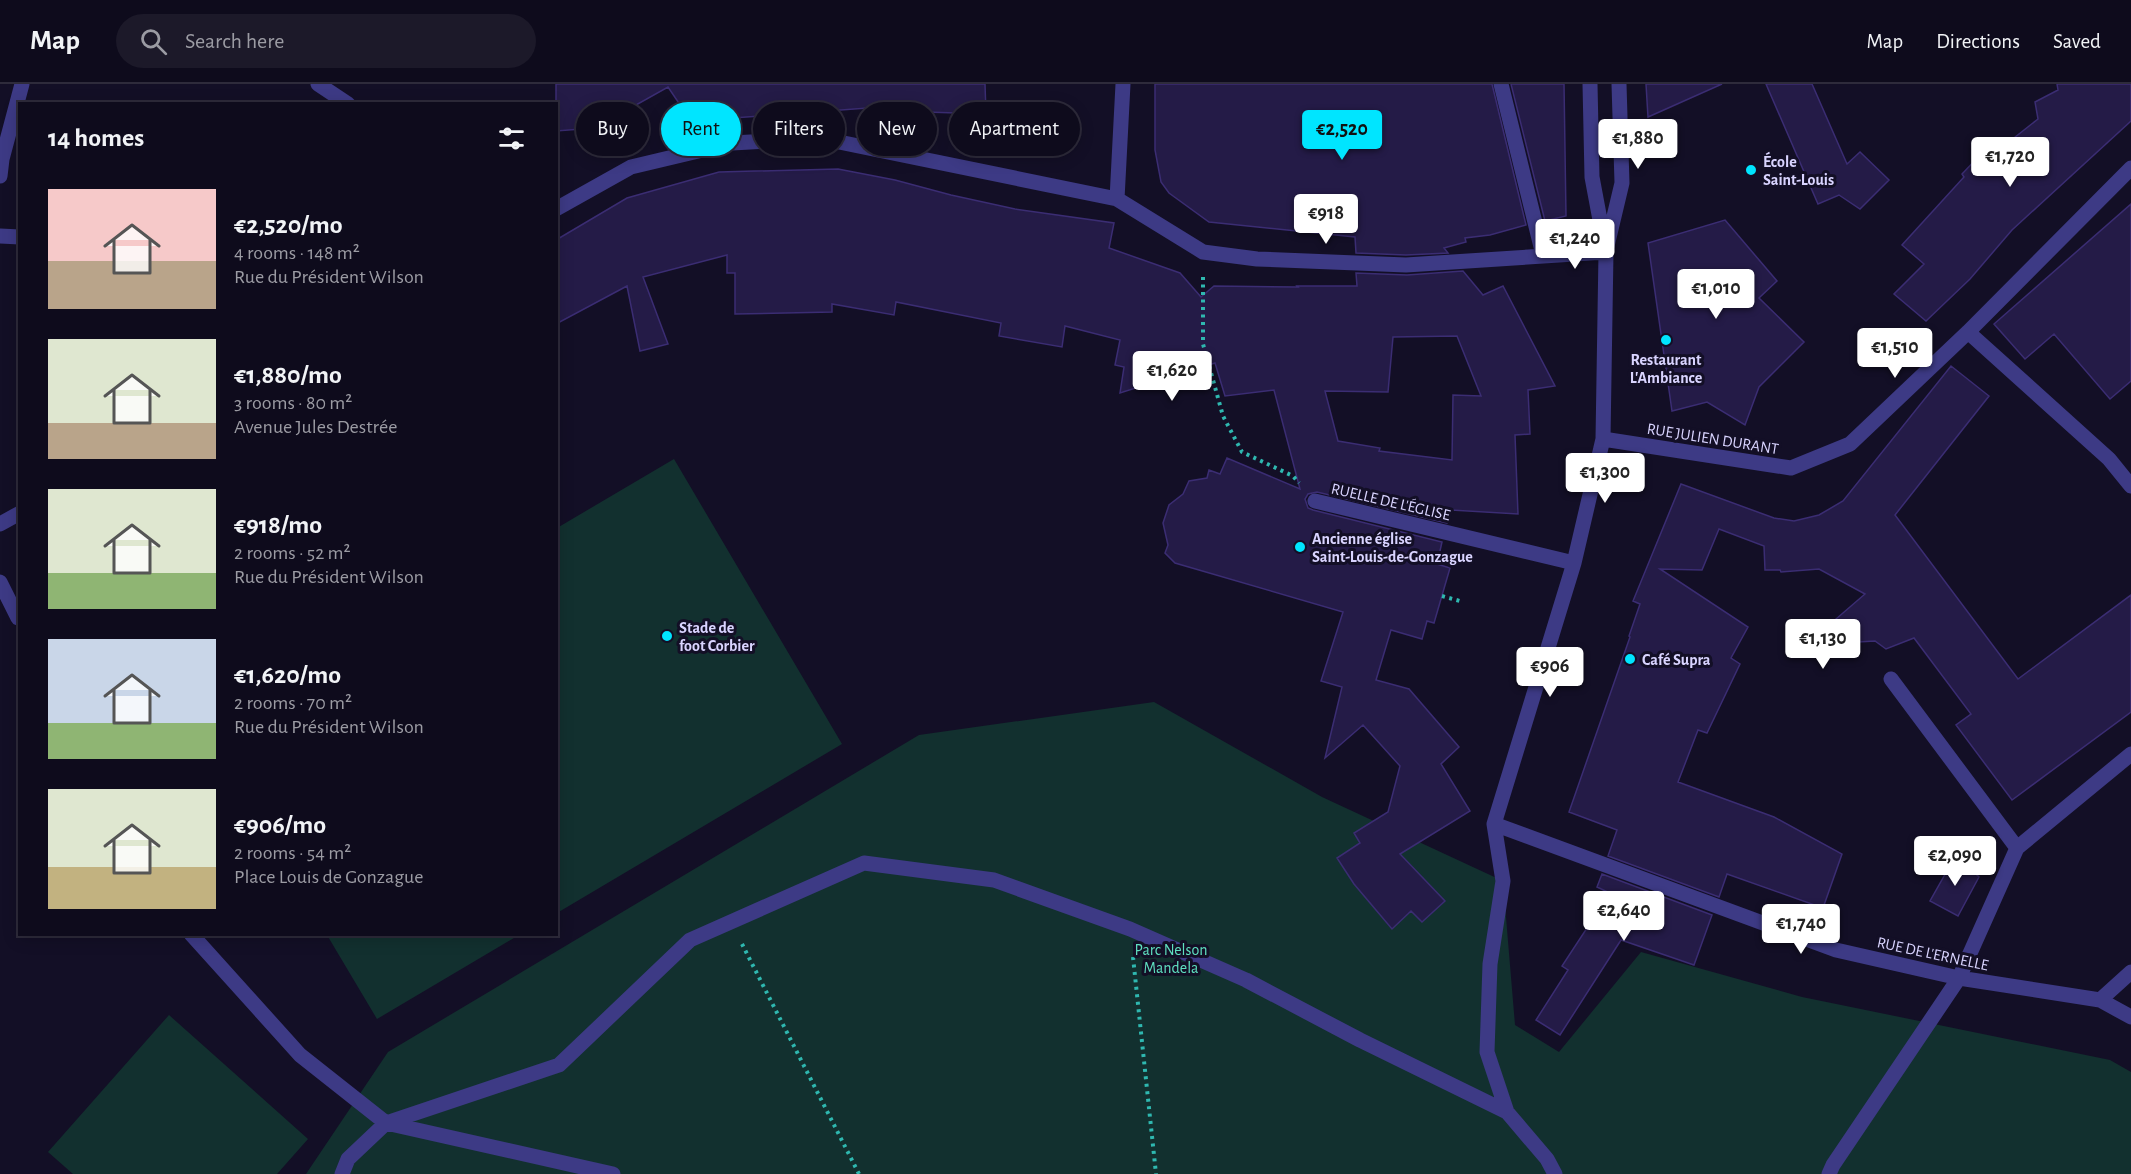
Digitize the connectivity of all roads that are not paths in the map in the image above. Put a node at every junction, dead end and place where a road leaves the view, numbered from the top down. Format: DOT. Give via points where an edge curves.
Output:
graph roads {
  1 [pos="22,84"];
  2 [pos="318,84"];
  3 [pos="1123,84"];
  4 [pos="1501,84"];
  5 [pos="1590,84"];
  6 [pos="1619,84"];
  7 [pos="345,102"];
  8 [pos="2131,168"];
  9 [pos="0,176"];
  10 [pos="1117,199"];
  11 [pos="558,208"];
  12 [pos="0,236"];
  13 [pos="18,237"];
  14 [pos="1606,252"];
  15 [pos="1543,255"];
  16 [pos="1968,333"];
  17 [pos="1603,439"];
  18 [pos="2131,486"];
  19 [pos="1315,501"];
  20 [pos="18,514"];
  21 [pos="0,524"];
  22 [pos="1574,562"];
  23 [pos="0,582"];
  24 [pos="18,618"];
  25 [pos="1891,679"];
  26 [pos="2131,754"];
  27 [pos="1494,824"];
  28 [pos="2017,848"];
  29 [pos="193,936"];
  30 [pos="2131,972"];
  31 [pos="1959,978"];
  32 [pos="2100,1000"];
  33 [pos="2131,1017"];
  34 [pos="1507,1112"];
  35 [pos="386,1123"];
  36 [pos="342,1174"];
  37 [pos="613,1174"];
  38 [pos="1555,1174"];
  39 [pos="1829,1174"];
  1 -- 9 [label="street"];
  2 -- 7 [label="street"];
  3 -- 10 [label="street"];
  4 -- 15 [label="street"];
  5 -- 14 [label="street" via="1592,177"];
  6 -- 14 [label="street" via="1622,183"];
  8 -- 16 [label="street, RUE JULIEN DURANT"];
  10 -- 11 [label="street" via="839,142 788,140 732,143 631,167"];
  10 -- 15 [label="street" via="1203,252 1257,259 1406,265"];
  12 -- 13 [label="street"];
  14 -- 15 [label="street"];
  14 -- 17 [label="street"];
  16 -- 17 [label="street, RUE JULIEN DURANT" via="1850,444 1791,468"];
  16 -- 18 [label="street" via="2109,459"];
  17 -- 22 [label="street"];
  19 -- 22 [label="street, RUELLE DE L'ÉGLISE"];
  20 -- 21 [label="street"];
  22 -- 27 [label="street"];
  23 -- 24 [label="street"];
  25 -- 28 [label="street"];
  26 -- 28 [label="street"];
  27 -- 31 [label="street, RUE DE L'ERNELLE" via="1836,950"];
  27 -- 34 [label="street" via="1503,881 1490,964 1487,1052"];
  28 -- 31 [label="street"];
  29 -- 35 [label="street" via="300,1054"];
  30 -- 32 [label="street"];
  31 -- 32 [label="street, RUE DE L'ERNELLE"];
  31 -- 39 [label="street"];
  32 -- 33 [label="street, RUE DE L'ERNELLE"];
  34 -- 35 [label="street" via="1246,980 1130,928 994,880 864,863 690,940 559,1065"];
  34 -- 38 [label="street"];
  35 -- 36 [label="street" via="348,1159"];
  35 -- 37 [label="street"];
}
